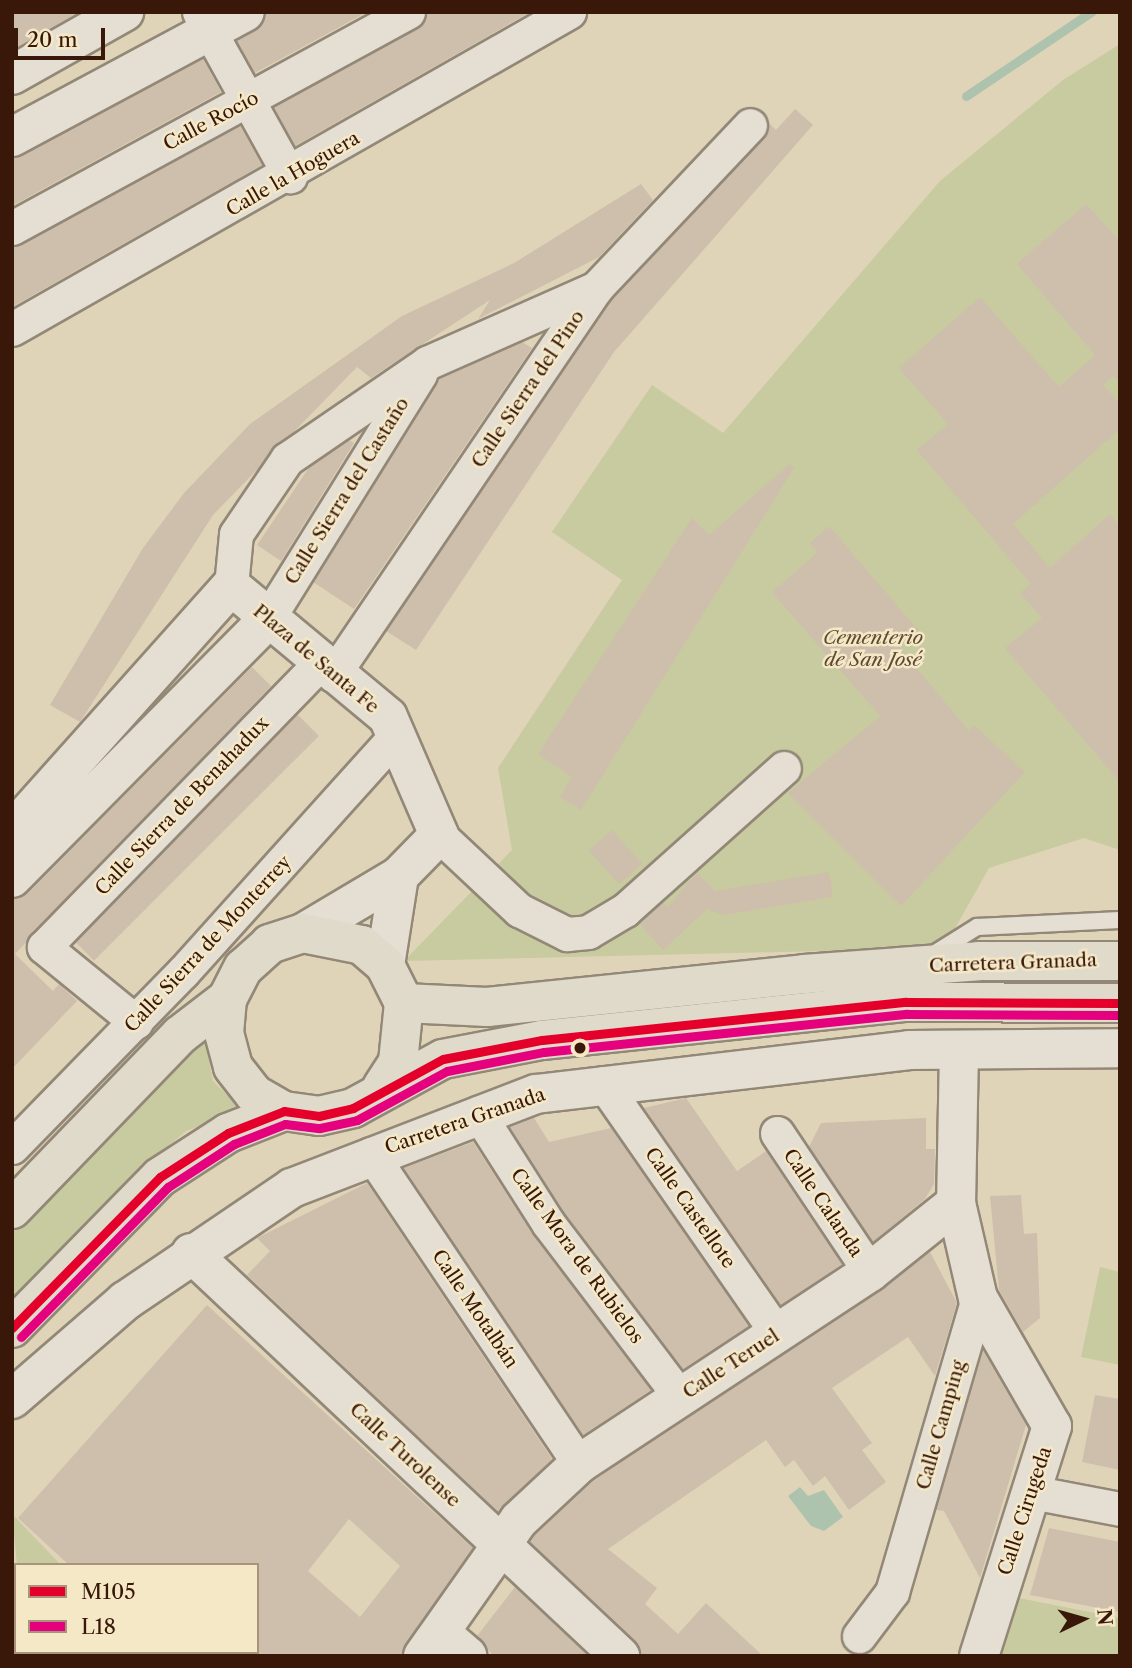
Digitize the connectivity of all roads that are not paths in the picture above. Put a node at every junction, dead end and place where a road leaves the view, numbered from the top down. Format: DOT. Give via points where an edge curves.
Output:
graph roads {
  1 [pos="124,12"];
  2 [pos="245,12"];
  3 [pos="408,12"];
  4 [pos="569,14"];
  5 [pos="205,22"];
  6 [pos="12,75"];
  7 [pos="249,101"];
  8 [pos="750,125"];
  9 [pos="12,137"];
  10 [pos="290,176"];
  11 [pos="12,228"];
  12 [pos="596,288"];
  13 [pos="12,329"];
  14 [pos="427,363"];
  15 [pos="231,586"];
  16 [pos="267,620"];
  17 [pos="326,670"];
  18 [pos="397,734"];
  19 [pos="784,768"];
  20 [pos="12,831"];
  21 [pos="439,835"];
  22 [pos="399,876"];
  23 [pos="12,878"];
  24 [pos="1120,920"];
  25 [pos="303,933"];
  26 [pos="1120,961"];
  27 [pos="385,965"];
  28 [pos="918,966"];
  29 [pos="227,999"];
  30 [pos="404,1003"];
  31 [pos="1120,1003"];
  32 [pos="136,1023"];
  33 [pos="1120,1048"];
  34 [pos="959,1050"];
  35 [pos="603,1083"];
  36 [pos="382,1087"];
  37 [pos="284,1111"];
  38 [pos="478,1113"];
  39 [pos="777,1133"];
  40 [pos="12,1147"];
  41 [pos="371,1154"];
  42 [pos="956,1203"];
  43 [pos="12,1209"];
  44 [pos="191,1253"];
  45 [pos="870,1272"];
  46 [pos="978,1298"];
  47 [pos="12,1328"];
  48 [pos="777,1334"];
  49 [pos="680,1397"];
  50 [pos="12,1399"];
  51 [pos="579,1464"];
  52 [pos="1031,1492"];
  53 [pos="1120,1510"];
  54 [pos="501,1546"];
  55 [pos="859,1636"];
  56 [pos="444,1648"];
  57 [pos="620,1656"];
  58 [pos="979,1656"];
  1 -- 6 [label="street"];
  2 -- 5 [label="street"];
  3 -- 7 [label="street, Calle Rocío"];
  4 -- 10 [label="street, Calle la Hoguera"];
  5 -- 7 [label="street"];
  5 -- 9 [label="street"];
  7 -- 10 [label="street"];
  7 -- 11 [label="street, Calle Rocío"];
  8 -- 12 [label="street, Calle Sierra del Pino"];
  10 -- 13 [label="street, Calle la Hoguera"];
  12 -- 14 [label="street"];
  12 -- 17 [label="street, Calle Sierra del Pino"];
  14 -- 15 [label="street" via="287,459 236,534"];
  14 -- 16 [label="street, Calle Sierra del Castaño"];
  15 -- 16 [label="street, Plaza de Santa Fe"];
  15 -- 20 [label="street"];
  16 -- 17 [label="street, Plaza de Santa Fe"];
  16 -- 23 [label="street"];
  17 -- 18 [label="street, Plaza de Santa Fe" via="388,717"];
  17 -- 32 [label="street, Calle Sierra de Benahadux" via="44,947"];
  18 -- 21 [label="street, Plaza de Santa Fe"];
  18 -- 32 [label="street, Calle Sierra de Monterrey"];
  19 -- 21 [label="street" via="625,910 588,932 567,934 519,910"];
  21 -- 22 [label="street"];
  22 -- 25 [label="street"];
  22 -- 27 [label="street"];
  24 -- 28 [label="lane" via="977,927 959,933"];
  25 -- 27 [label="main road" via="362,945"];
  25 -- 29 [label="main road, Carretera Granada" via="270,944 243,968"];
  26 -- 28 [label="main road, Carretera Granada"];
  27 -- 30 [label="main road"];
  28 -- 30 [label="main road, Carretera Granada" via="486,1007"];
  29 -- 37 [label="main road, Carretera Granada" via="224,1033 233,1067 254,1094"];
  29 -- 43 [label="main road, Carretera Granada" via="180,1035"];
  30 -- 36 [label="main road" via="398,1062"];
  31 -- 36 [label="main road, Carretera Granada" via="906,1002 640,1029 457,1055"];
  32 -- 40 [label="street, Calle Sierra de Monterrey"];
  33 -- 34 [label="street, Carretera Granada"];
  34 -- 35 [label="street, Carretera Granada" via="909,1050"];
  34 -- 42 [label="street"];
  35 -- 38 [label="street, Carretera Granada" via="536,1094"];
  35 -- 48 [label="street, Calle Castellote"];
  36 -- 37 [label="main road, Carretera Granada" via="342,1111 319,1116"];
  37 -- 47 [label="main road, Carretera Granada" via="228,1133 160,1177"];
  38 -- 41 [label="street, Carretera Granada"];
  38 -- 49 [label="street, Calle Mora de Rubielos" via="548,1223"];
  39 -- 45 [label="street, Calle Calanda"];
  41 -- 44 [label="street, Carretera Granada" via="292,1188"];
  41 -- 51 [label="street, Calle Motalbán"];
  42 -- 45 [label="street, Calle Teruel"];
  42 -- 46 [label="street, Calle Camping"];
  44 -- 50 [label="street, Carretera Granada"];
  44 -- 54 [label="street, Calle Turolense"];
  45 -- 48 [label="street, Calle Teruel"];
  46 -- 52 [label="street, Calle Cirugeda" via="1052,1426"];
  46 -- 55 [label="street, Calle Camping" via="892,1592"];
  48 -- 49 [label="street, Calle Teruel"];
  49 -- 51 [label="street, Calle Teruel"];
  51 -- 54 [label="street, Calle Teruel"];
  52 -- 53 [label="street"];
  52 -- 58 [label="street, Calle Cirugeda"];
  54 -- 56 [label="street, Calle Teruel"];
  54 -- 57 [label="street, Calle Turolense"];
}
